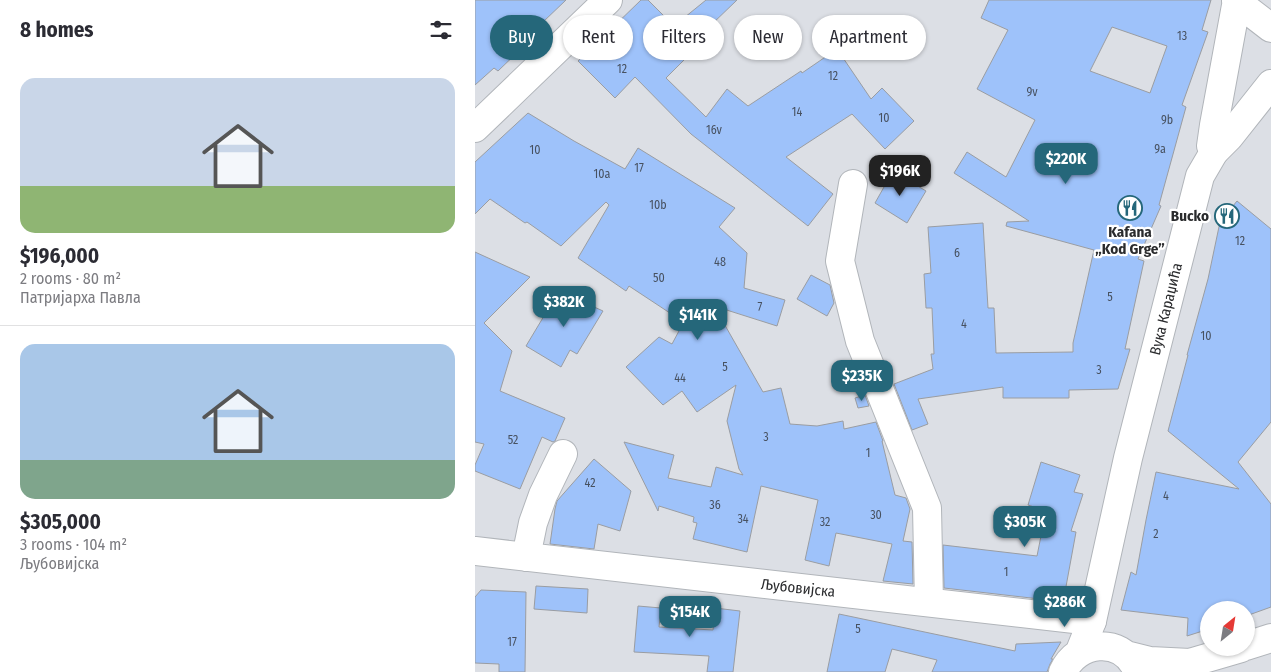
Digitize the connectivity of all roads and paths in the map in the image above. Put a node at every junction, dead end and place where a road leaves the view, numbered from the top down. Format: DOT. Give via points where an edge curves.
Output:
graph roads {
  1 [pos="608,0"];
  2 [pos="1237,1"];
  3 [pos="1271,28"];
  4 [pos="1271,84"];
  5 [pos="475,128"];
  6 [pos="1214,152"];
  7 [pos="853,184"];
  8 [pos="563,454"];
  9 [pos="475,551"];
  10 [pos="526,557"];
  11 [pos="929,602"];
  12 [pos="1092,621"];
  13 [pos="1271,638"];
  14 [pos="1255,643"];
  15 [pos="1217,656"];
  16 [pos="1125,658"];
  17 [pos="1071,662"];
  18 [pos="1184,667"];
  1 -- 5 [label="street"];
  2 -- 3 [label="street"];
  2 -- 6 [label="street" via="1214,125 1211,146"];
  4 -- 6 [label="street, Вука Караџића"];
  6 -- 12 [label="street, Вука Караџића" via="1200,176 1128,458"];
  7 -- 11 [label="street" via="840,261 860,341 927,508"];
  8 -- 10 [label="street" via="543,495"];
  9 -- 10 [label="street, Љубовијска"];
  10 -- 11 [label="street, Љубовијска"];
  11 -- 12 [label="street, Љубовијска"];
  12 -- 16 [label="street"];
  12 -- 17 [label="street, Вука Караџића"];
  13 -- 14 [label="street"];
  15 -- 18 [label="street"];
  16 -- 17 [label="street" via="1101,646 1090,647"];
  16 -- 18 [label="street"];
}
